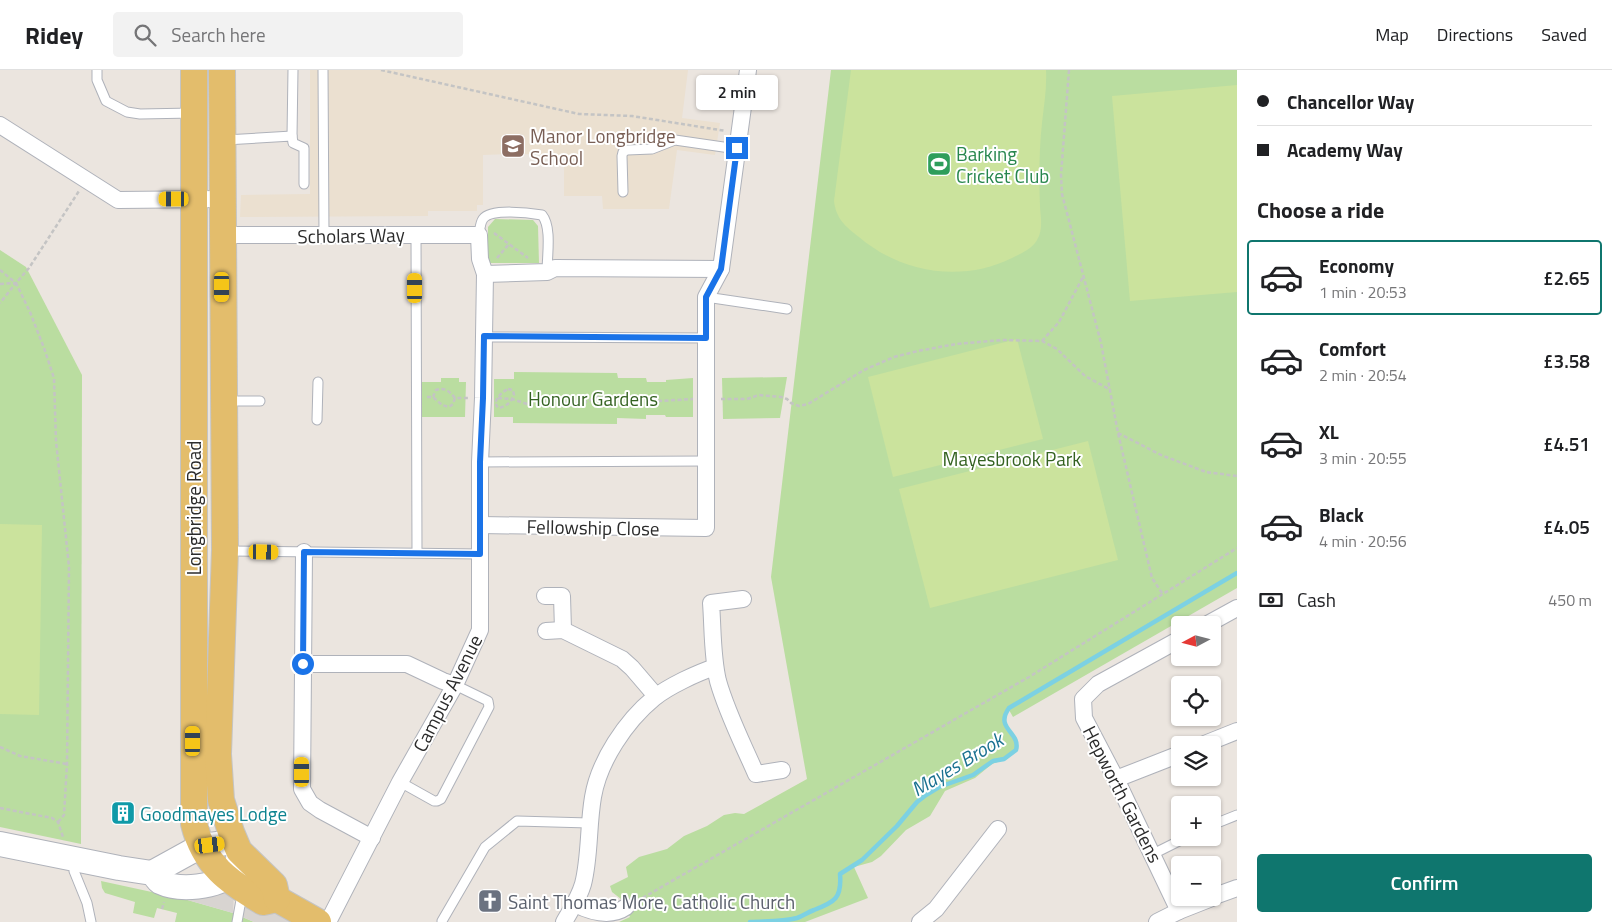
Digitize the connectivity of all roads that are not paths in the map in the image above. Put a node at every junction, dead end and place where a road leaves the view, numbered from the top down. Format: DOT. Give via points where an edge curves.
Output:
graph roads {
  1 [pos="97,70"];
  2 [pos="194,70"];
  3 [pos="222,70"];
  4 [pos="293,70"];
  5 [pos="323,70"];
  6 [pos="748,70"];
  7 [pos="193,113"];
  8 [pos="0,125"];
  9 [pos="292,136"];
  10 [pos="221,140"];
  11 [pos="737,148"];
  12 [pos="304,184"];
  13 [pos="623,192"];
  14 [pos="193,199"];
  15 [pos="222,199"];
  16 [pos="480,228"];
  17 [pos="324,234"];
  18 [pos="416,234"];
  19 [pos="222,235"];
  20 [pos="721,269"];
  21 [pos="547,272"];
  22 [pos="485,274"];
  23 [pos="706,297"];
  24 [pos="787,309"];
  25 [pos="484,336"];
  26 [pos="706,338"];
  27 [pos="318,382"];
  28 [pos="224,401"];
  29 [pos="260,401"];
  30 [pos="317,420"];
  31 [pos="706,461"];
  32 [pos="480,462"];
  33 [pos="480,525"];
  34 [pos="225,550"];
  35 [pos="304,552"];
  36 [pos="417,552"];
  37 [pos="480,554"];
  38 [pos="545,596"];
  39 [pos="743,599"];
  40 [pos="1237,608"];
  41 [pos="1221,617"];
  42 [pos="222,620"];
  43 [pos="193,621"];
  44 [pos="563,630"];
  45 [pos="546,631"];
  46 [pos="1171,644"];
  47 [pos="303,664"];
  48 [pos="716,667"];
  49 [pos="455,685"];
  50 [pos="656,696"];
  51 [pos="1237,731"];
  52 [pos="1221,737"];
  53 [pos="1171,758"];
  54 [pos="782,770"];
  55 [pos="1116,779"];
  56 [pos="400,782"];
  57 [pos="1237,815"];
  58 [pos="1221,821"];
  59 [pos="589,823"];
  60 [pos="998,830"];
  61 [pos="372,838"];
  62 [pos="0,844"];
  63 [pos="1171,845"];
  64 [pos="201,846"];
  65 [pos="237,846"];
  66 [pos="1153,854"];
  67 [pos="68,857"];
  68 [pos="152,873"];
  69 [pos="225,877"];
  70 [pos="254,884"];
  71 [pos="1237,888"];
  72 [pos="1221,894"];
  73 [pos="575,904"];
  74 [pos="1191,906"];
  75 [pos="626,908"];
  76 [pos="1180,911"];
  77 [pos="442,921"];
  78 [pos="91,922"];
  79 [pos="236,922"];
  80 [pos="318,922"];
  81 [pos="328,922"];
  82 [pos="564,922"];
  83 [pos="920,922"];
  84 [pos="1157,922"];
  1 -- 7 [label="lane" via="97,80 106,101 126,112"];
  2 -- 7 [label="main road, Longbridge Road"];
  3 -- 10 [label="main road, Longbridge Road"];
  4 -- 9 [label="lane"];
  5 -- 17 [label="lane"];
  6 -- 11 [label="street"];
  7 -- 14 [label="main road, Longbridge Road"];
  8 -- 14 [label="street" via="118,200"];
  9 -- 10 [label="lane"];
  9 -- 12 [label="lane" via="293,143 304,148"];
  10 -- 15 [label="main road, Longbridge Road"];
  11 -- 13 [label="lane" via="675,140 646,150 627,150 622,156"];
  11 -- 20 [label="street"];
  14 -- 15 [label="street"];
  14 -- 43 [label="main road, Longbridge Road"];
  15 -- 19 [label="main road, Longbridge Road"];
  16 -- 18 [label="street, Scholars Way"];
  16 -- 21 [label="lane" via="484,217 493,213 542,215 548,229"];
  16 -- 22 [label="street, Campus Avenue" via="480,259"];
  17 -- 18 [label="street, Scholars Way"];
  17 -- 19 [label="street, Scholars Way"];
  18 -- 36 [label="lane"];
  19 -- 28 [label="main road, Longbridge Road"];
  20 -- 21 [label="street" via="555,268"];
  20 -- 23 [label="street"];
  21 -- 22 [label="street"];
  22 -- 25 [label="street, Campus Avenue"];
  23 -- 24 [label="lane"];
  23 -- 26 [label="street"];
  25 -- 26 [label="lane"];
  25 -- 32 [label="street, Campus Avenue" via="490,398"];
  26 -- 31 [label="street"];
  27 -- 30 [label="lane"];
  28 -- 29 [label="lane"];
  28 -- 34 [label="main road, Longbridge Road"];
  31 -- 32 [label="lane"];
  31 -- 33 [label="street, Fellowship Close" via="706,528"];
  32 -- 33 [label="street, Campus Avenue"];
  33 -- 37 [label="street, Campus Avenue"];
  34 -- 35 [label="lane"];
  34 -- 42 [label="main road, Longbridge Road"];
  35 -- 36 [label="lane"];
  35 -- 47 [label="street"];
  36 -- 37 [label="lane"];
  37 -- 49 [label="street, Campus Avenue" via="480,630"];
  38 -- 44 [label="street" via="562,596"];
  39 -- 48 [label="street" via="711,603"];
  40 -- 41 [label="street"];
  42 -- 43 [label="main road"];
  42 -- 65 [label="main road, Longbridge Road" via="218,754 221,800"];
  43 -- 64 [label="main road, Longbridge Road" via="194,824"];
  44 -- 45 [label="street"];
  44 -- 50 [label="street" via="622,659"];
  46 -- 55 [label="street, Hepworth Gardens" via="1098,684 1083,699 1084,718"];
  47 -- 49 [label="street" via="408,664"];
  47 -- 61 [label="street" via="302,790 320,810"];
  48 -- 50 [label="street"];
  48 -- 54 [label="street" via="734,724 756,774"];
  49 -- 56 [label="street, Campus Avenue"];
  49 -- 56 [label="lane" via="488,701 489,707 441,799 434,801"];
  50 -- 59 [label="street" via="626,727 606,758 593,794"];
  51 -- 52 [label="street"];
  53 -- 55 [label="street"];
  55 -- 66 [label="street, Hepworth Gardens"];
  56 -- 61 [label="street, Campus Avenue"];
  57 -- 58 [label="lane"];
  59 -- 73 [label="street" via="585,871"];
  59 -- 77 [label="lane" via="517,821 485,847"];
  60 -- 83 [label="street" via="936,909"];
  61 -- 81 [label="street, Campus Avenue"];
  62 -- 67 [label="main road"];
  63 -- 66 [label="lane"];
  64 -- 65 [label="main road"];
  64 -- 68 [label="main road"];
  64 -- 69 [label="main road, Longbridge Road"];
  65 -- 69 [label="main road" via="236,867"];
  65 -- 70 [label="main road, Longbridge Road"];
  66 -- 76 [label="street, Hepworth Gardens"];
  67 -- 68 [label="main road"];
  67 -- 78 [label="lane" via="87,903"];
  68 -- 69 [label="main road" via="160,882 187,888 201,887"];
  69 -- 70 [label="main road, Longbridge Road"];
  70 -- 79 [label="lane" via="242,900"];
  70 -- 80 [label="main road, Longbridge Road" via="274,885 277,899"];
  71 -- 72 [label="street"];
  73 -- 75 [label="street" via="610,914"];
  73 -- 82 [label="street"];
  74 -- 76 [label="street"];
  76 -- 84 [label="street"];
}
